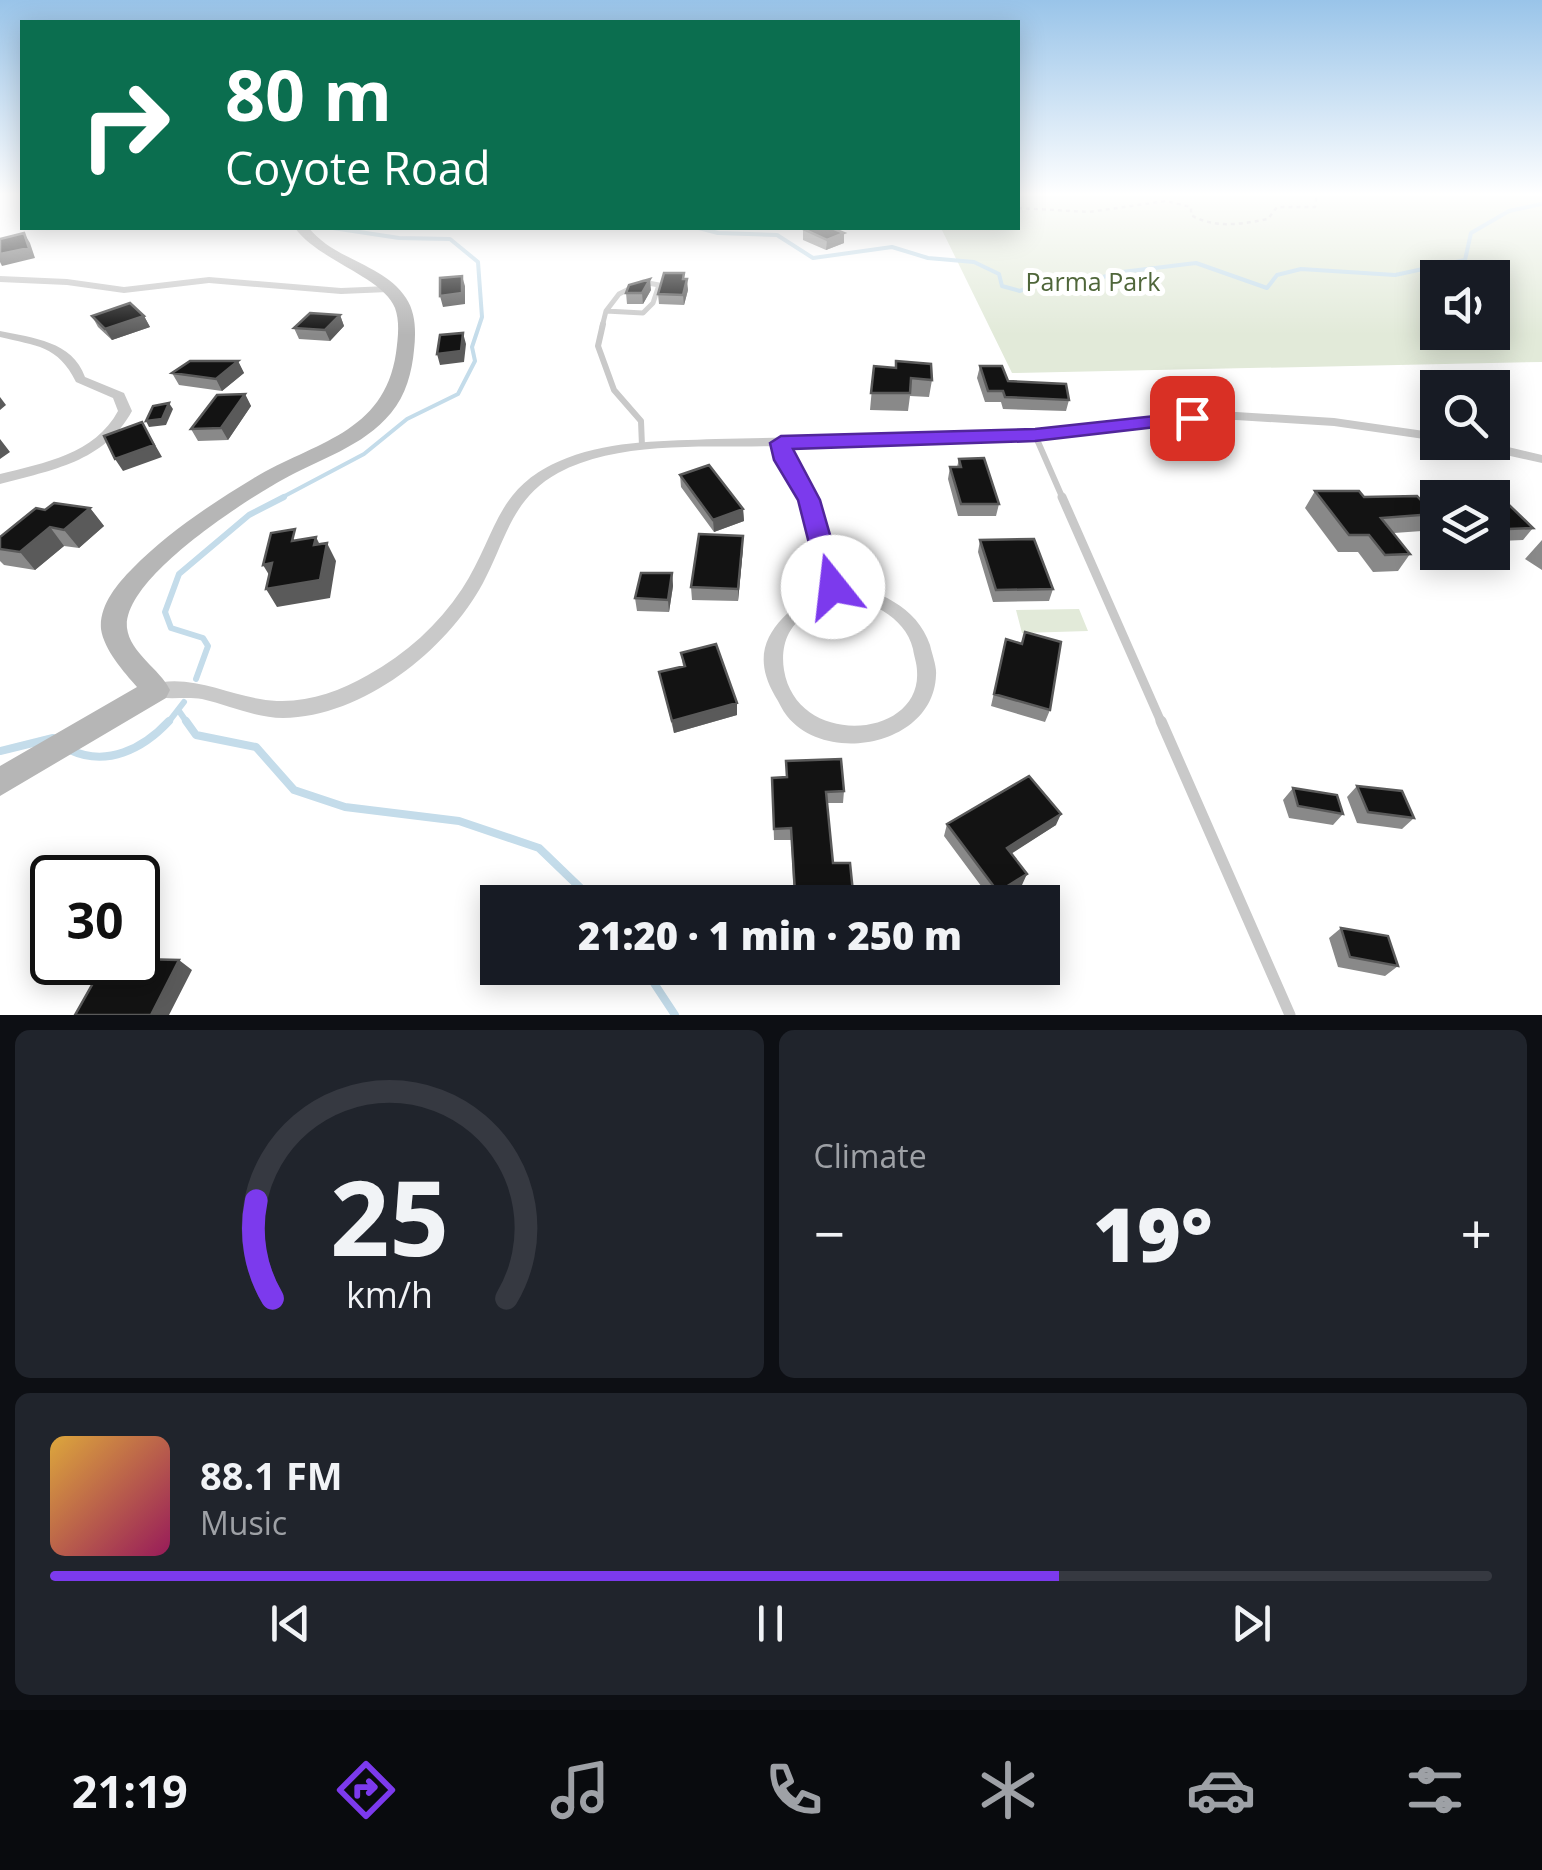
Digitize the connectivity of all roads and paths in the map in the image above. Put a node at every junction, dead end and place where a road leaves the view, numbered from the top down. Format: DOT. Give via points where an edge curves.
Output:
graph roads {
  1 [pos="312,240"];
  2 [pos="0,279"];
  3 [pos="388,288"];
  4 [pos="606,311"];
  5 [pos="0,334"];
  6 [pos="1420,434"];
  7 [pos="1035,435"];
  8 [pos="781,443"];
  9 [pos="642,446"];
  10 [pos="1510,452"];
  11 [pos="1542,459"];
  12 [pos="0,479"];
  13 [pos="833,587"];
  14 [pos="156,690"];
  15 [pos="0,782"];
  16 [pos="1290,1015"];
  1 -- 3 [label="main road"];
  2 -- 3 [label="street" via="124,290 209,280 341,291"];
  3 -- 14 [label="main road" via="405,316 398,381 386,406 364,426 211,517 155,561 122,598 114,625"];
  4 -- 4 [label="lane" via="632,284 659,285 654,303 642,313"];
  4 -- 9 [label="lane" via="598,346 614,390 641,421"];
  5 -- 12 [label="street" via="61,352 80,380 119,396 126,411 113,431 84,451"];
  6 -- 7 [label="street" via="1236,416"];
  7 -- 8 [label="street"];
  7 -- 16 [label="lane"];
  8 -- 9 [label="street"];
  8 -- 13 [label="street" via="809,500"];
  9 -- 14 [label="street" via="571,462 526,489 450,618 414,654 362,687 284,712 186,688"];
  10 -- 11 [label="street"];
  13 -- 13 [label="street" via="779,635 774,665 780,690 794,711 833,734 864,736 892,728 924,690 920,641 891,607"];
  14 -- 15 [label="main road"];
}
